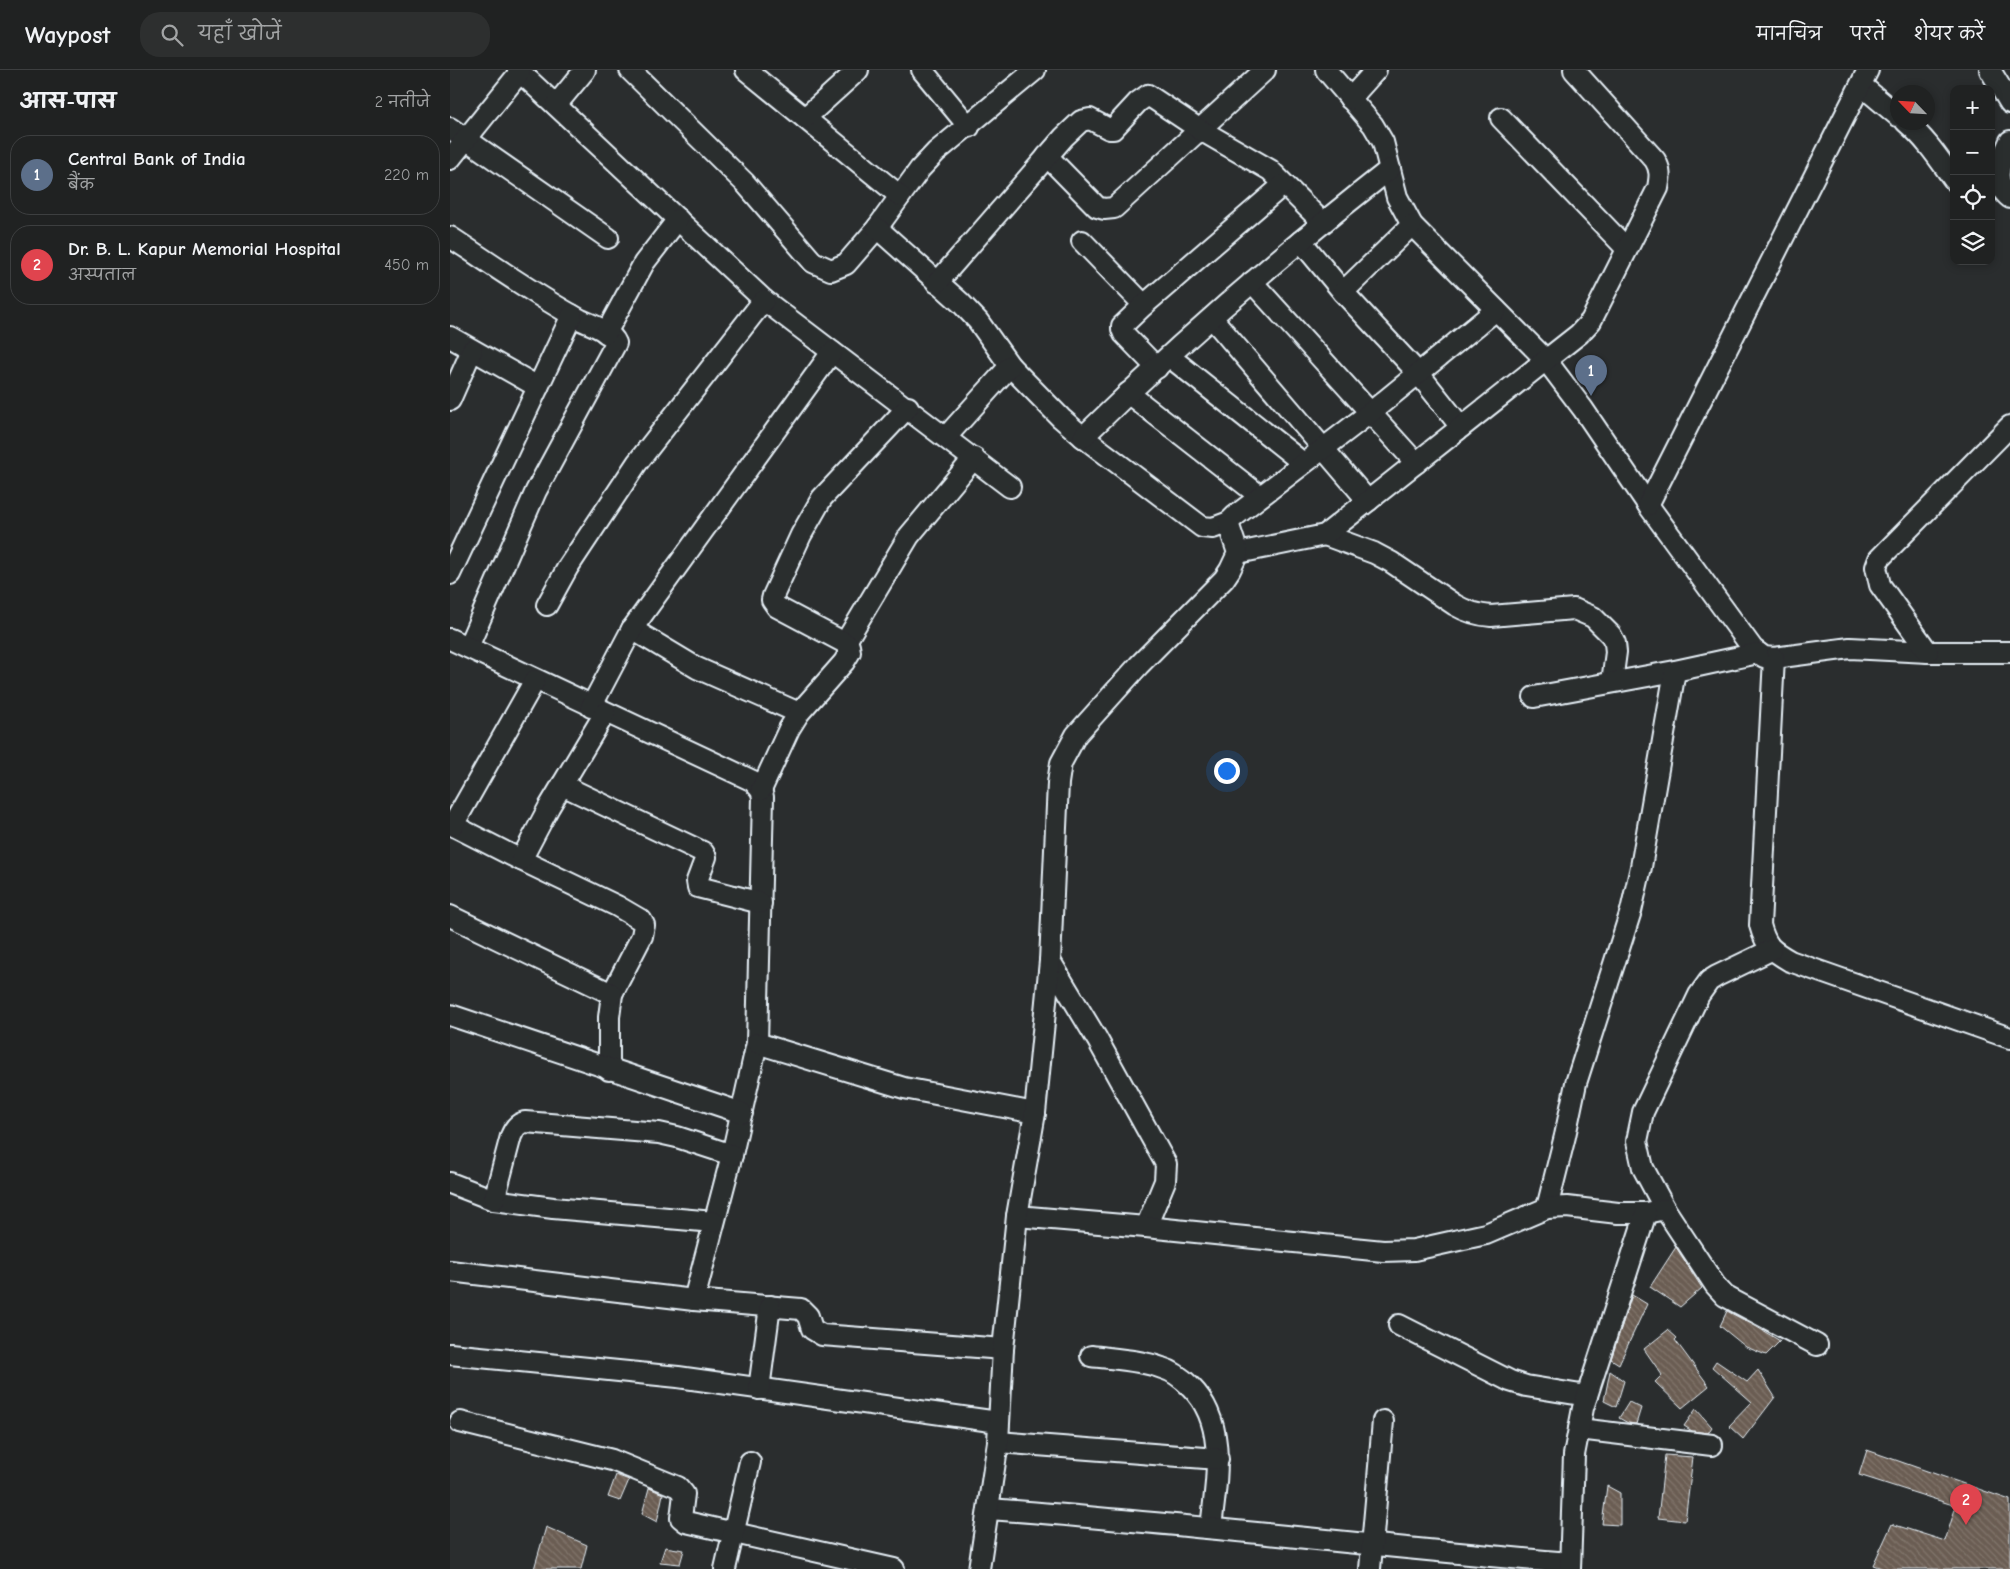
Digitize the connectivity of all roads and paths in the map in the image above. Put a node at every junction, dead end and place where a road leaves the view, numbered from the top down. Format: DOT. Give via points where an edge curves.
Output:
graph roads {
  1 [pos="585,70"];
  2 [pos="630,70"];
  3 [pos="746,70"];
  4 [pos="858,70"];
  5 [pos="922,70"];
  6 [pos="1035,70"];
  7 [pos="1265,70"];
  8 [pos="1326,70"];
  9 [pos="1376,70"];
  10 [pos="1574,70"];
  11 [pos="1990,70"];
  12 [pos="519,71"];
  13 [pos="1243,77"];
  14 [pos="1864,77"];
  15 [pos="1350,99"];
  16 [pos="2010,102"];
  17 [pos="556,105"];
  18 [pos="1890,107"];
  19 [pos="805,118"];
  20 [pos="1501,118"];
  21 [pos="969,127"];
  22 [pos="1199,129"];
  23 [pos="1915,130"];
  24 [pos="457,134"];
  25 [pos="2010,141"];
  26 [pos="1047,156"];
  27 [pos="450,159"];
  28 [pos="1390,169"];
  29 [pos="1950,175"];
  30 [pos="1283,185"];
  31 [pos="2000,189"];
  32 [pos="900,196"];
  33 [pos="678,219"];
  34 [pos="1322,222"];
  35 [pos="1412,225"];
  36 [pos="877,228"];
  37 [pos="450,237"];
  38 [pos="608,238"];
  39 [pos="1082,241"];
  40 [pos="1301,241"];
  41 [pos="1627,249"];
  42 [pos="1252,282"];
  43 [pos="937,283"];
  44 [pos="1343,292"];
  45 [pos="764,300"];
  46 [pos="1144,305"];
  47 [pos="1496,310"];
  48 [pos="572,315"];
  49 [pos="1212,318"];
  50 [pos="606,333"];
  51 [pos="450,337"];
  52 [pos="472,350"];
  53 [pos="832,352"];
  54 [pos="1546,360"];
  55 [pos="1164,362"];
  56 [pos="1010,366"];
  57 [pos="1419,374"];
  58 [pos="538,387"];
  59 [pos="1128,393"];
  60 [pos="450,400"];
  61 [pos="908,407"];
  62 [pos="1371,412"];
  63 [pos="2010,426"];
  64 [pos="1461,427"];
  65 [pos="946,437"];
  66 [pos="1083,437"];
  67 [pos="1323,448"];
  68 [pos="974,458"];
  69 [pos="1303,463"];
  70 [pos="1416,463"];
  71 [pos="1010,487"];
  72 [pos="1260,496"];
  73 [pos="1368,501"];
  74 [pos="1648,505"];
  75 [pos="1230,522"];
  76 [pos="1325,535"];
  77 [pos="1238,553"];
  78 [pos="450,574"];
  79 [pos="547,606"];
  80 [pos="632,628"];
  81 [pos="459,643"];
  82 [pos="845,643"];
  83 [pos="1928,652"];
  84 [pos="2010,652"];
  85 [pos="1766,656"];
  86 [pos="1676,671"];
  87 [pos="535,680"];
  88 [pos="1612,682"];
  89 [pos="1534,697"];
  90 [pos="598,710"];
  91 [pos="800,712"];
  92 [pos="562,785"];
  93 [pos="761,790"];
  94 [pos="452,824"];
  95 [pos="521,860"];
  96 [pos="761,903"];
  97 [pos="450,916"];
  98 [pos="1771,950"];
  99 [pos="1050,961"];
  100 [pos="612,994"];
  101 [pos="450,1015"];
  102 [pos="2010,1038"];
  103 [pos="757,1043"];
  104 [pos="609,1070"];
  105 [pos="742,1113"];
  106 [pos="1035,1113"];
  107 [pos="732,1155"];
  108 [pos="450,1183"];
  109 [pos="494,1200"];
  110 [pos="1547,1208"];
  111 [pos="1655,1211"];
  112 [pos="1017,1216"];
  113 [pos="714,1222"];
  114 [pos="1146,1227"];
  115 [pos="450,1271"];
  116 [pos="694,1300"];
  117 [pos="770,1306"];
  118 [pos="1398,1325"];
  119 [pos="1817,1346"];
  120 [pos="1003,1349"];
  121 [pos="450,1354"];
  122 [pos="1091,1356"];
  123 [pos="759,1389"];
  124 [pos="1587,1396"];
  125 [pos="1383,1421"];
  126 [pos="460,1422"];
  127 [pos="998,1422"];
  128 [pos="1579,1429"];
  129 [pos="998,1442"];
  130 [pos="1712,1445"];
  131 [pos="1218,1459"];
  132 [pos="750,1462"];
  133 [pos="989,1509"];
  134 [pos="1211,1528"];
  135 [pos="733,1533"];
  136 [pos="1372,1545"];
  137 [pos="1570,1566"];
  138 [pos="725,1569"];
  139 [pos="894,1569"];
  140 [pos="979,1569"];
  141 [pos="1370,1569"];
  1 -- 17 [label="street"];
  2 -- 36 [label="street" via="745,183 813,262 831,270 846,264"];
  3 -- 19 [label="street"];
  4 -- 19 [label="street"];
  5 -- 21 [label="street"];
  6 -- 21 [label="street"];
  7 -- 13 [label="street"];
  8 -- 15 [label="street"];
  9 -- 15 [label="street"];
  10 -- 41 [label="street" via="1659,166 1658,188"];
  11 -- 16 [label="street"];
  12 -- 17 [label="street"];
  12 -- 24 [label="street"];
  13 -- 22 [label="street"];
  14 -- 18 [label="street"];
  14 -- 74 [label="street"];
  15 -- 28 [label="street" via="1380,135"];
  17 -- 33 [label="street"];
  19 -- 32 [label="street"];
  20 -- 41 [label="street"];
  21 -- 32 [label="street" via="936,152"];
  22 -- 26 [label="street" via="1148,95 1113,128 1090,119 1081,121"];
  22 -- 26 [label="street" via="1110,209 1093,204"];
  22 -- 30 [label="street" via="1262,164"];
  23 -- 29 [label="street"];
  24 -- 27 [label="street"];
  24 -- 38 [label="street"];
  25 -- 31 [label="street" via="1998,169"];
  26 -- 43 [label="street"];
  28 -- 34 [label="street"];
  28 -- 35 [label="street" via="1397,197"];
  30 -- 34 [label="street"];
  30 -- 46 [label="street"];
  32 -- 36 [label="street"];
  33 -- 45 [label="street"];
  33 -- 50 [label="street" via="644,263"];
  34 -- 40 [label="street"];
  35 -- 44 [label="street"];
  35 -- 47 [label="street"];
  36 -- 43 [label="street"];
  37 -- 48 [label="street"];
  39 -- 46 [label="street"];
  40 -- 42 [label="street"];
  40 -- 44 [label="street"];
  41 -- 54 [label="street" via="1591,321"];
  42 -- 49 [label="street"];
  42 -- 62 [label="street"];
  43 -- 56 [label="street" via="978,321"];
  44 -- 57 [label="street"];
  45 -- 53 [label="street"];
  45 -- 79 [label="street" via="637,463 568,567"];
  46 -- 55 [label="street" via="1125,322 1122,329"];
  47 -- 54 [label="street"];
  47 -- 57 [label="street"];
  48 -- 50 [label="street"];
  48 -- 58 [label="street"];
  49 -- 55 [label="street"];
  49 -- 67 [label="street"];
  50 -- 81 [label="street" via="615,340 615,347 536,491"];
  51 -- 52 [label="street"];
  52 -- 58 [label="street"];
  52 -- 60 [label="street"];
  53 -- 61 [label="street"];
  53 -- 80 [label="street"];
  54 -- 64 [label="street"];
  54 -- 74 [label="street"];
  55 -- 59 [label="street"];
  55 -- 69 [label="street"];
  56 -- 65 [label="street"];
  56 -- 66 [label="street"];
  57 -- 62 [label="street"];
  57 -- 64 [label="street"];
  58 -- 78 [label="street"];
  59 -- 66 [label="street"];
  59 -- 72 [label="street"];
  61 -- 65 [label="street"];
  61 -- 82 [label="street" via="822,498 800,535 773,596 777,607"];
  62 -- 67 [label="street"];
  62 -- 70 [label="street"];
  63 -- 83 [label="street" via="1879,559 1876,567 1880,585"];
  64 -- 70 [label="street"];
  65 -- 68 [label="street"];
  66 -- 75 [label="street" via="1202,527 1213,528"];
  67 -- 69 [label="street"];
  67 -- 73 [label="street"];
  68 -- 71 [label="street"];
  68 -- 82 [label="street" via="909,536"];
  69 -- 72 [label="street"];
  70 -- 73 [label="street"];
  72 -- 75 [label="street"];
  73 -- 76 [label="street"];
  74 -- 85 [label="street" via="1745,641"];
  75 -- 77 [label="street"];
  76 -- 77 [label="street"];
  76 -- 88 [label="street" via="1391,562 1465,611 1491,616 1574,610 1593,617 1615,643"];
  77 -- 99 [label="street" via="1224,579 1076,735 1061,763"];
  80 -- 90 [label="street"];
  80 -- 91 [label="street" via="697,668"];
  81 -- 87 [label="street"];
  82 -- 91 [label="street" via="850,652 848,657"];
  83 -- 84 [label="street"];
  83 -- 85 [label="street" via="1850,648"];
  85 -- 86 [label="street"];
  85 -- 98 [label="street" via="1760,925"];
  86 -- 88 [label="street"];
  86 -- 110 [label="street" via="1632,911 1576,1083"];
  87 -- 90 [label="street"];
  87 -- 94 [label="street"];
  88 -- 89 [label="street"];
  90 -- 92 [label="street"];
  90 -- 93 [label="street" via="753,781"];
  91 -- 93 [label="street" via="785,736"];
  92 -- 95 [label="street"];
  92 -- 96 [label="street" via="703,852 706,860 697,881 698,887"];
  93 -- 96 [label="street"];
  94 -- 95 [label="street"];
  95 -- 100 [label="street" via="617,906 644,924 642,936"];
  96 -- 103 [label="street"];
  97 -- 100 [label="street"];
  98 -- 102 [label="street" via="1790,961"];
  98 -- 111 [label="street" via="1710,981 1699,996 1643,1112 1637,1141"];
  99 -- 106 [label="street"];
  99 -- 114 [label="street" via="1166,1164 1165,1181"];
  100 -- 104 [label="street"];
  101 -- 104 [label="street"];
  103 -- 105 [label="street"];
  103 -- 106 [label="street" via="904,1088"];
  104 -- 105 [label="street"];
  105 -- 107 [label="street"];
  106 -- 112 [label="street"];
  107 -- 109 [label="street" via="659,1133 525,1122 514,1129 511,1136"];
  107 -- 113 [label="street"];
  108 -- 109 [label="street"];
  109 -- 113 [label="street"];
  110 -- 111 [label="street" via="1618,1213"];
  110 -- 114 [label="street" via="1486,1234 1414,1250 1383,1251"];
  111 -- 119 [label="street" via="1725,1296"];
  111 -- 124 [label="street"];
  112 -- 114 [label="street"];
  112 -- 120 [label="street"];
  113 -- 116 [label="street"];
  115 -- 116 [label="street"];
  116 -- 117 [label="street"];
  117 -- 120 [label="street" via="801,1309 808,1316 812,1329 822,1335"];
  117 -- 123 [label="street"];
  118 -- 124 [label="street" via="1510,1381"];
  120 -- 127 [label="street"];
  121 -- 123 [label="street" via="678,1377"];
  122 -- 131 [label="street" via="1164,1368 1182,1378 1204,1404 1215,1433"];
  123 -- 127 [label="street"];
  124 -- 128 [label="street"];
  125 -- 136 [label="street"];
  126 -- 135 [label="street" via="612,1460 637,1470 681,1488 684,1494 683,1521"];
  127 -- 129 [label="street"];
  128 -- 130 [label="street"];
  128 -- 137 [label="street" via="1574,1455"];
  129 -- 131 [label="street"];
  129 -- 133 [label="street"];
  131 -- 134 [label="street"];
  132 -- 135 [label="street"];
  133 -- 134 [label="street"];
  133 -- 140 [label="street"];
  134 -- 136 [label="street"];
  135 -- 138 [label="street"];
  135 -- 139 [label="street"];
  136 -- 137 [label="street"];
  136 -- 141 [label="street"];
}
